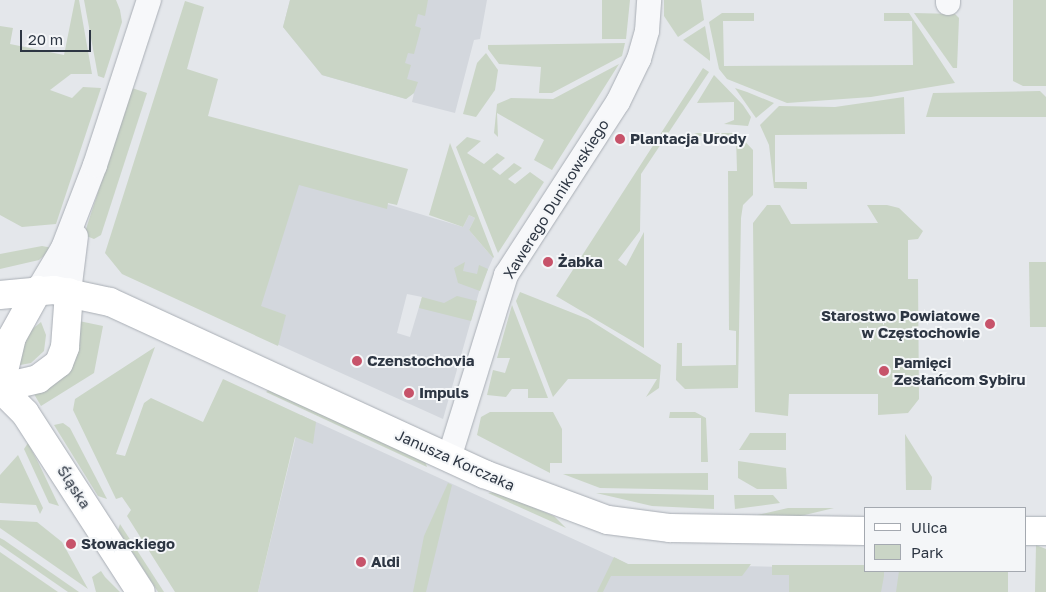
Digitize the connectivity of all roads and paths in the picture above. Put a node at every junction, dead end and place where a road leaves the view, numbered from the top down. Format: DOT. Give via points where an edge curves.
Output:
graph roads {
  1 [pos="149,0"];
  2 [pos="649,0"];
  3 [pos="95,165"];
  4 [pos="38,290"];
  5 [pos="69,292"];
  6 [pos="0,295"];
  7 [pos="0,388"];
  8 [pos="449,458"];
  9 [pos="1046,530"];
  10 [pos="864,531"];
  11 [pos="1026,531"];
  12 [pos="141,592"];
  1 -- 3 [label="street"];
  2 -- 8 [label="street, Xawerego Dunikowskiego" via="647,31 639,58 618,102 506,275"];
  3 -- 4 [label="street" via="63,248"];
  3 -- 5 [label="street" via="74,245"];
  4 -- 5 [label="street, Janusza Korczaka"];
  4 -- 6 [label="street, Janusza Korczaka"];
  4 -- 7 [label="street" via="12,337"];
  5 -- 7 [label="street" via="65,347 59,363 38,379"];
  5 -- 8 [label="street, Janusza Korczaka" via="132,310"];
  7 -- 12 [label="street, Śląska" via="25,414"];
  8 -- 10 [label="street, Janusza Korczaka" via="531,495 608,520 670,528"];
  9 -- 11 [label="street"];
}
